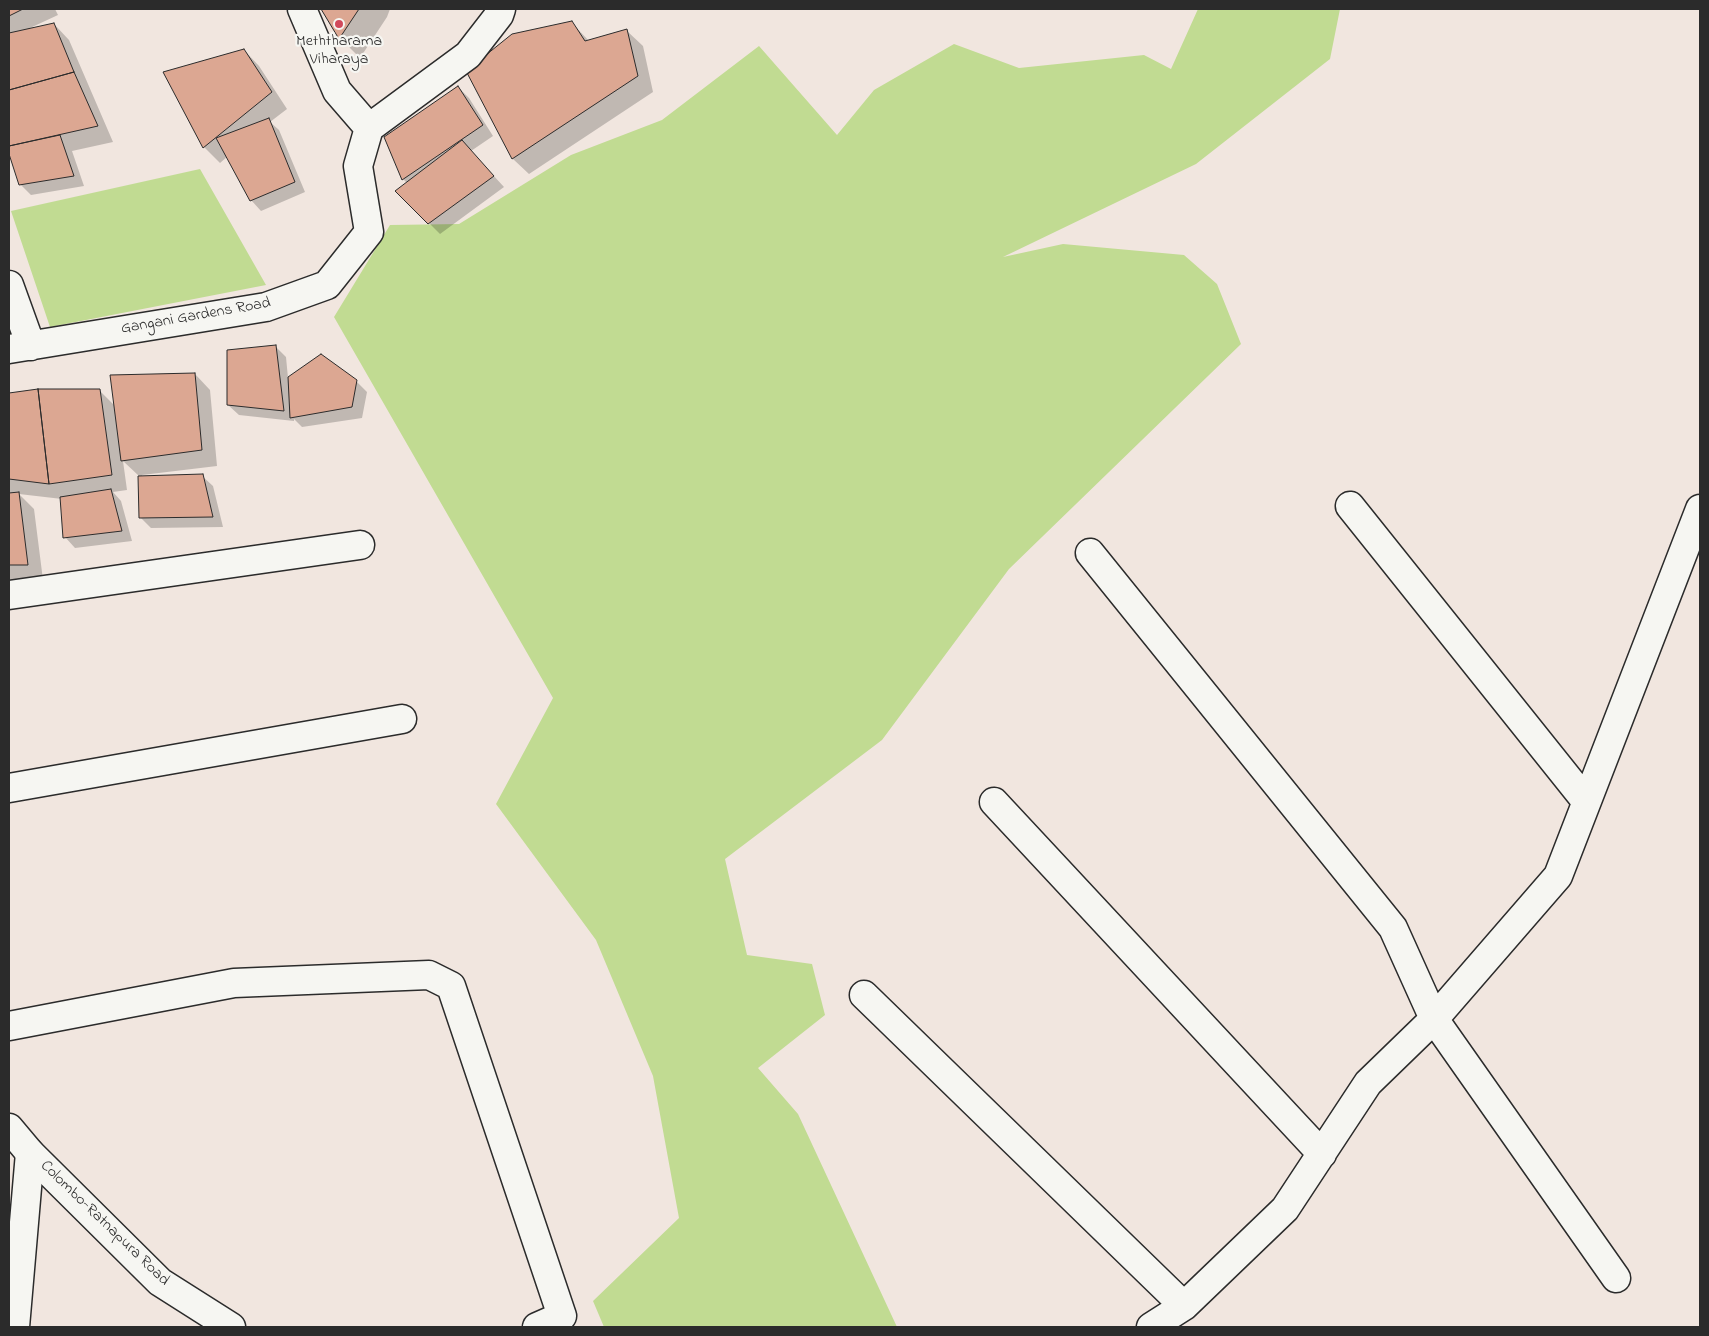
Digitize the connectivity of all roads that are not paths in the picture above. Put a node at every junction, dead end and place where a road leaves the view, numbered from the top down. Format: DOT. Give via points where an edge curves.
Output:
graph roads {
  1 [pos="302,9"];
  2 [pos="507,11"];
  3 [pos="369,128"];
  4 [pos="9,285"];
  5 [pos="20,348"];
  6 [pos="1350,506"];
  7 [pos="1700,509"];
  8 [pos="360,545"];
  9 [pos="1090,553"];
  10 [pos="9,595"];
  11 [pos="402,719"];
  12 [pos="9,788"];
  13 [pos="1586,801"];
  14 [pos="994,802"];
  15 [pos="864,995"];
  16 [pos="1434,1019"];
  17 [pos="9,1026"];
  18 [pos="9,1128"];
  19 [pos="30,1153"];
  20 [pos="1322,1154"];
  21 [pos="1616,1278"];
  22 [pos="1184,1306"];
  23 [pos="15,1327"];
  24 [pos="231,1327"];
  25 [pos="537,1327"];
  26 [pos="1151,1327"];
  1 -- 3 [label="main road" via="337,91"];
  2 -- 3 [label="main road" via="468,55"];
  3 -- 5 [label="main road, Gangani Gardens Road" via="358,166 369,232 327,285 266,307"];
  4 -- 5 [label="main road"];
  6 -- 13 [label="main road"];
  7 -- 13 [label="main road"];
  8 -- 10 [label="main road"];
  9 -- 16 [label="main road" via="1392,928"];
  11 -- 12 [label="main road"];
  13 -- 16 [label="main road" via="1558,876"];
  14 -- 20 [label="main road"];
  15 -- 22 [label="main road"];
  16 -- 20 [label="main road" via="1368,1083"];
  16 -- 21 [label="main road"];
  17 -- 25 [label="main road" via="234,983 429,975 451,986 562,1316"];
  18 -- 19 [label="main road, Colombo-Ratnapura Road"];
  19 -- 23 [label="main road"];
  19 -- 24 [label="main road, Colombo-Ratnapura Road" via="160,1282"];
  20 -- 22 [label="main road" via="1285,1209"];
  22 -- 26 [label="main road"];
}
